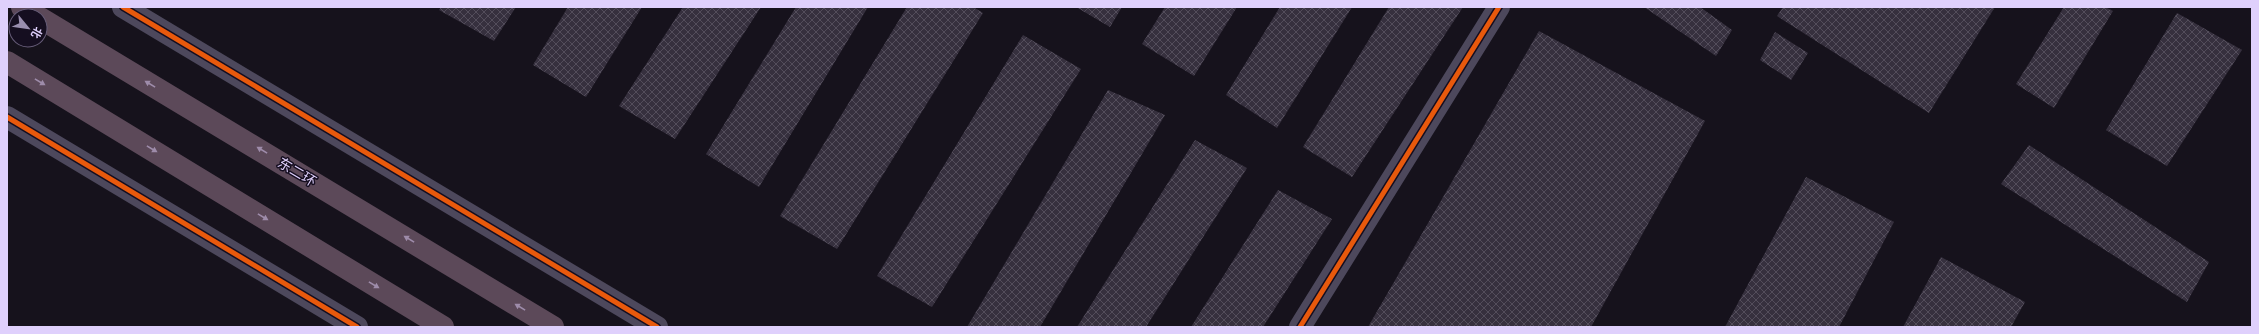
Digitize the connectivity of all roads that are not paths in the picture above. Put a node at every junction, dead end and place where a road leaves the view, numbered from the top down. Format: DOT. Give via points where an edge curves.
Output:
graph roads {
  1 [pos="123,7"];
  2 [pos="1499,7"];
  3 [pos="48,23"];
  4 [pos="7,62"];
  5 [pos="7,117"];
  6 [pos="357,327"];
  7 [pos="443,327"];
  8 [pos="554,327"];
  9 [pos="657,327"];
  10 [pos="1300,327"];
  1 -- 9 [label="street"];
  2 -- 10 [label="street"];
  8 -- 3 [label="highway, 东二环, one-way"];
  4 -- 7 [label="highway, one-way"];
  5 -- 6 [label="street"];
}
